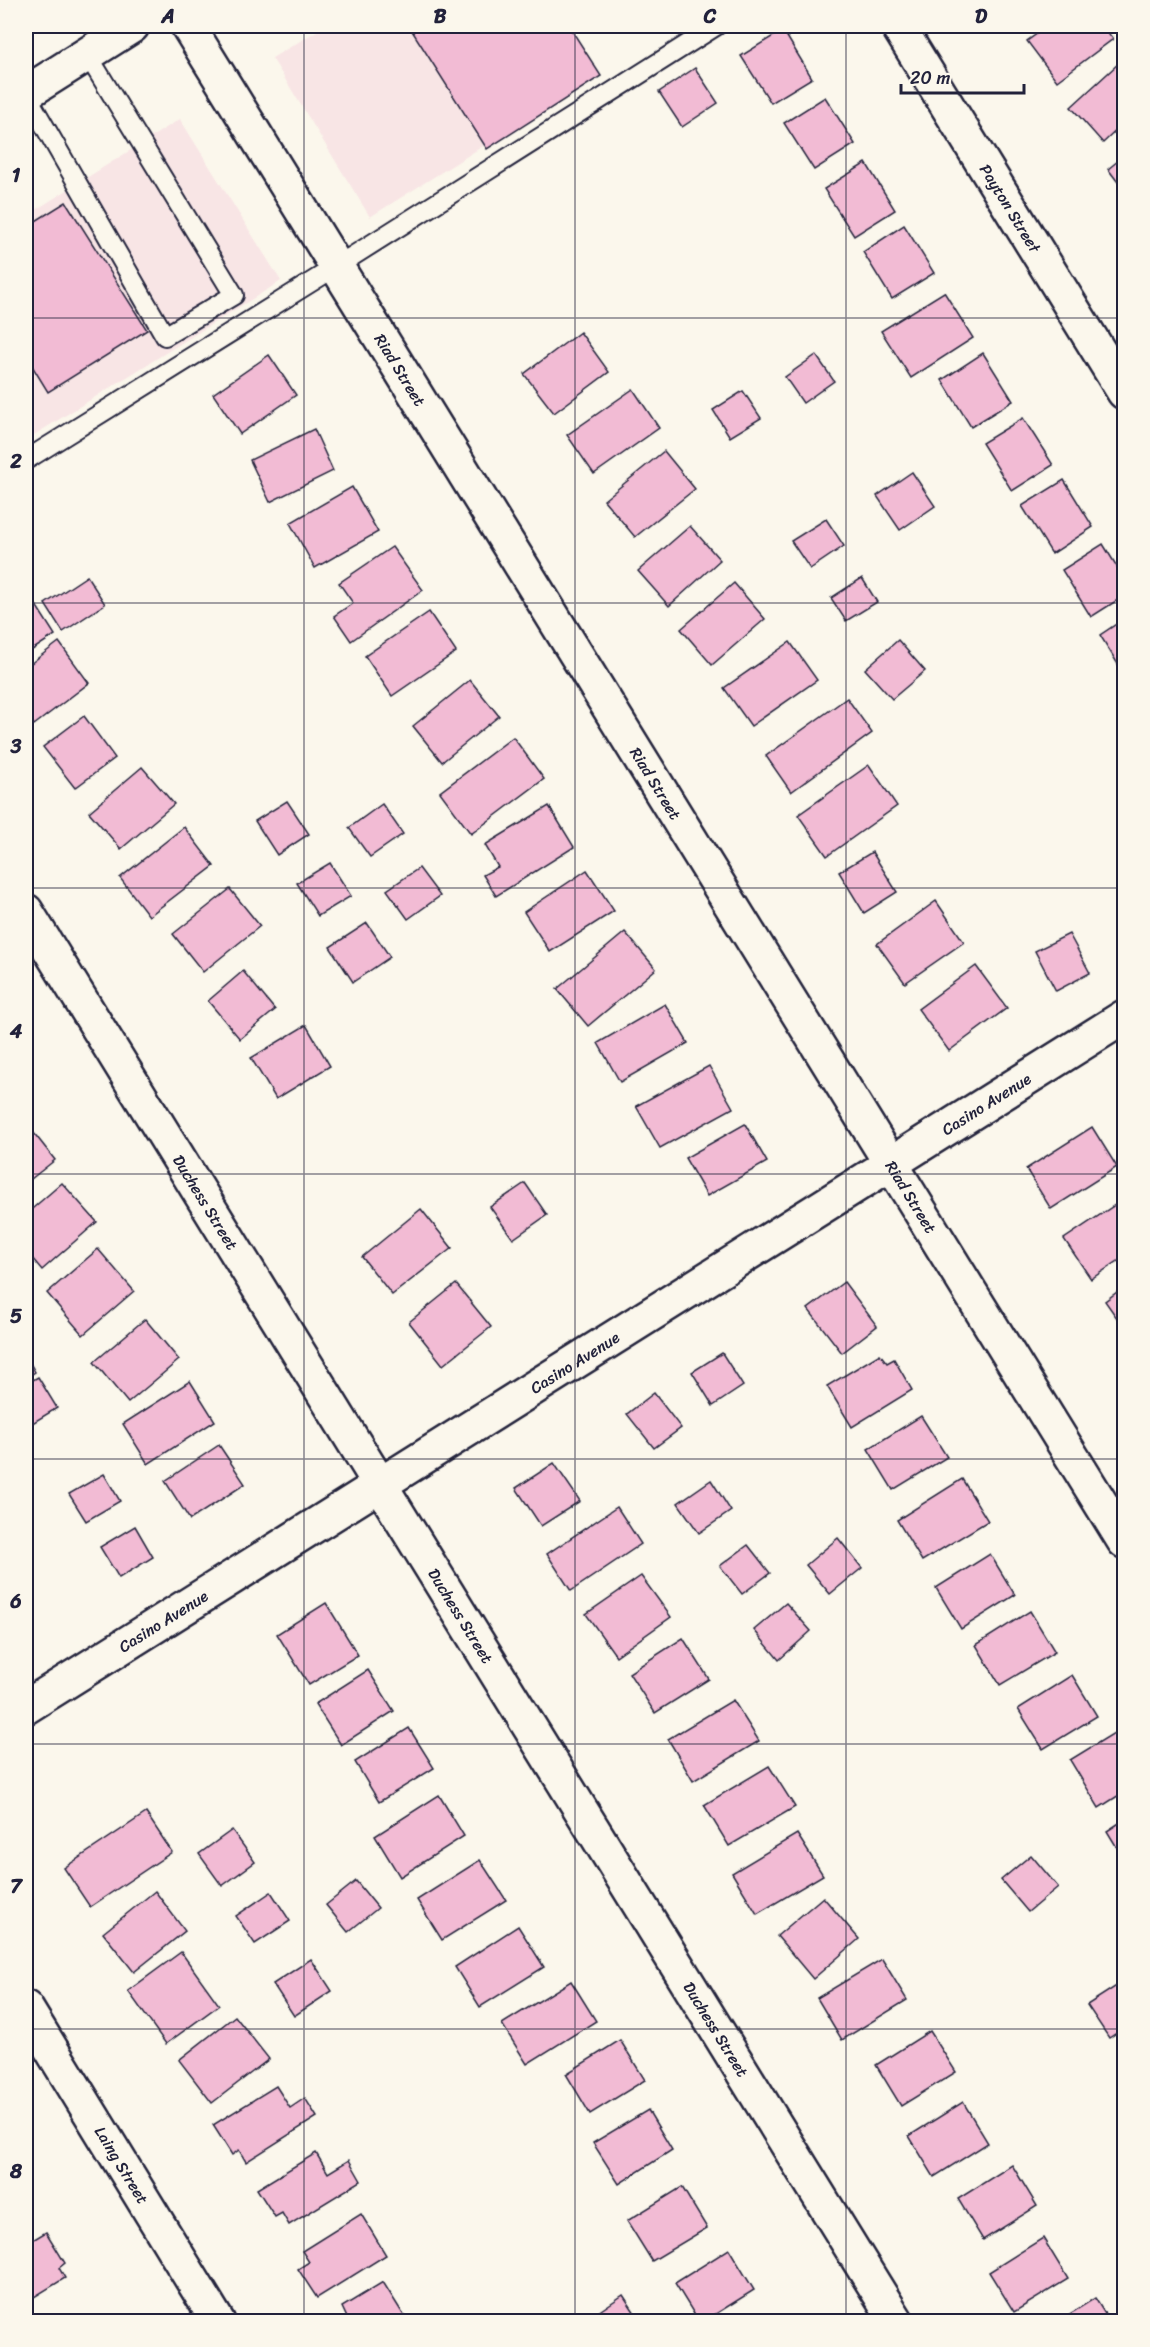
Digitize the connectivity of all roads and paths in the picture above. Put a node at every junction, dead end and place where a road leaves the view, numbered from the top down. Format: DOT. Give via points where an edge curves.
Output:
graph roads {
  1 [pos="132,26"];
  2 [pos="188,26"];
  3 [pos="716,26"];
  4 [pos="898,26"];
  5 [pos="87,54"];
  6 [pos="26,94"];
  7 [pos="337,266"];
  8 [pos="1125,392"];
  9 [pos="26,460"];
  10 [pos="26,911"];
  11 [pos="1125,1017"];
  12 [pos="891,1163"];
  13 [pos="380,1485"];
  14 [pos="1125,1541"];
  15 [pos="26,1707"];
  16 [pos="26,2008"];
  17 [pos="218,2322"];
  18 [pos="897,2322"];
  1 -- 5 [label="street"];
  2 -- 7 [label="street, Riad Street"];
  3 -- 7 [label="lane"];
  4 -- 8 [label="street, Payton Street"];
  5 -- 6 [label="street"];
  5 -- 6 [label="lane" via="234,295 165,336"];
  7 -- 9 [label="lane"];
  7 -- 12 [label="street, Riad Street"];
  10 -- 13 [label="street, Duchess Street"];
  11 -- 12 [label="street, Casino Avenue"];
  12 -- 13 [label="street, Casino Avenue"];
  12 -- 14 [label="street, Riad Street"];
  13 -- 15 [label="street, Casino Avenue"];
  13 -- 18 [label="street, Duchess Street"];
  16 -- 17 [label="street, Laing Street"];
}
